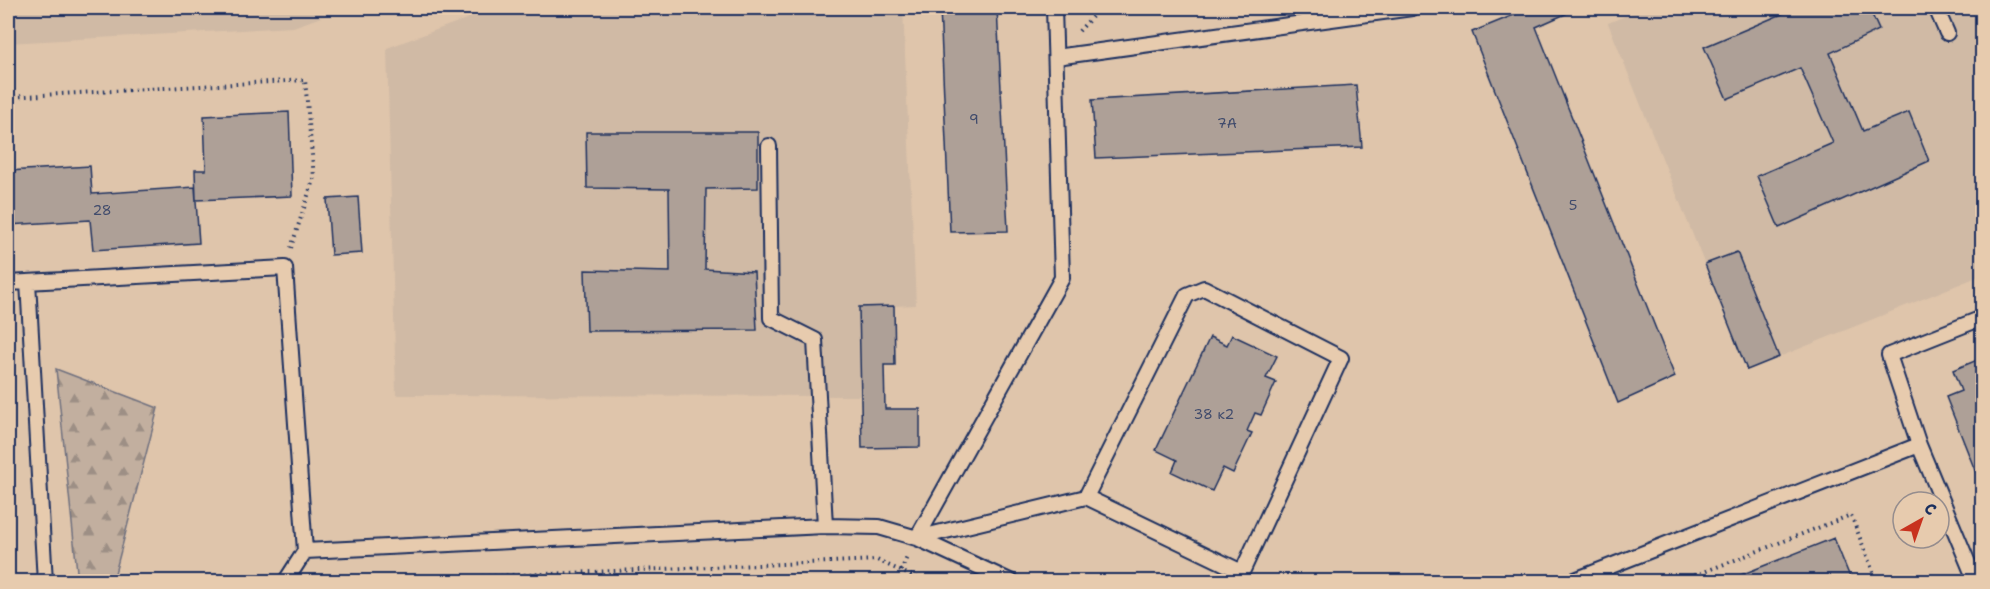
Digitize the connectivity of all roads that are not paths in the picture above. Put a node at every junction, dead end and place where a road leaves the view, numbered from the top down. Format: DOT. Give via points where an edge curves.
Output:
graph roads {
  1 [pos="1054,8"];
  2 [pos="1412,8"];
  3 [pos="1936,8"];
  4 [pos="1947,33"];
  5 [pos="1056,57"];
  6 [pos="769,146"];
  7 [pos="28,282"];
  8 [pos="8,283"];
  9 [pos="1983,318"];
  10 [pos="1919,445"];
  11 [pos="1086,497"];
  12 [pos="825,526"];
  13 [pos="917,538"];
  14 [pos="305,551"];
  15 [pos="45,582"];
  16 [pos="285,582"];
  17 [pos="1012,582"];
  18 [pos="1570,582"];
  19 [pos="1976,582"];
  1 -- 5 [label="lane"];
  2 -- 5 [label="lane"];
  3 -- 4 [label="lane"];
  5 -- 13 [label="lane" via="1062,279"];
  6 -- 12 [label="lane" via="771,318 815,340"];
  7 -- 8 [label="lane"];
  7 -- 14 [label="lane" via="285,267"];
  7 -- 15 [label="lane"];
  9 -- 10 [label="lane" via="1889,355"];
  10 -- 18 [label="lane"];
  10 -- 19 [label="lane"];
  11 -- 11 [label="lane" via="1187,295 1204,288 1341,358 1242,572"];
  11 -- 13 [label="lane"];
  12 -- 13 [label="lane" via="879,527"];
  12 -- 14 [label="lane"];
  13 -- 17 [label="lane"];
  14 -- 16 [label="lane"];
}
